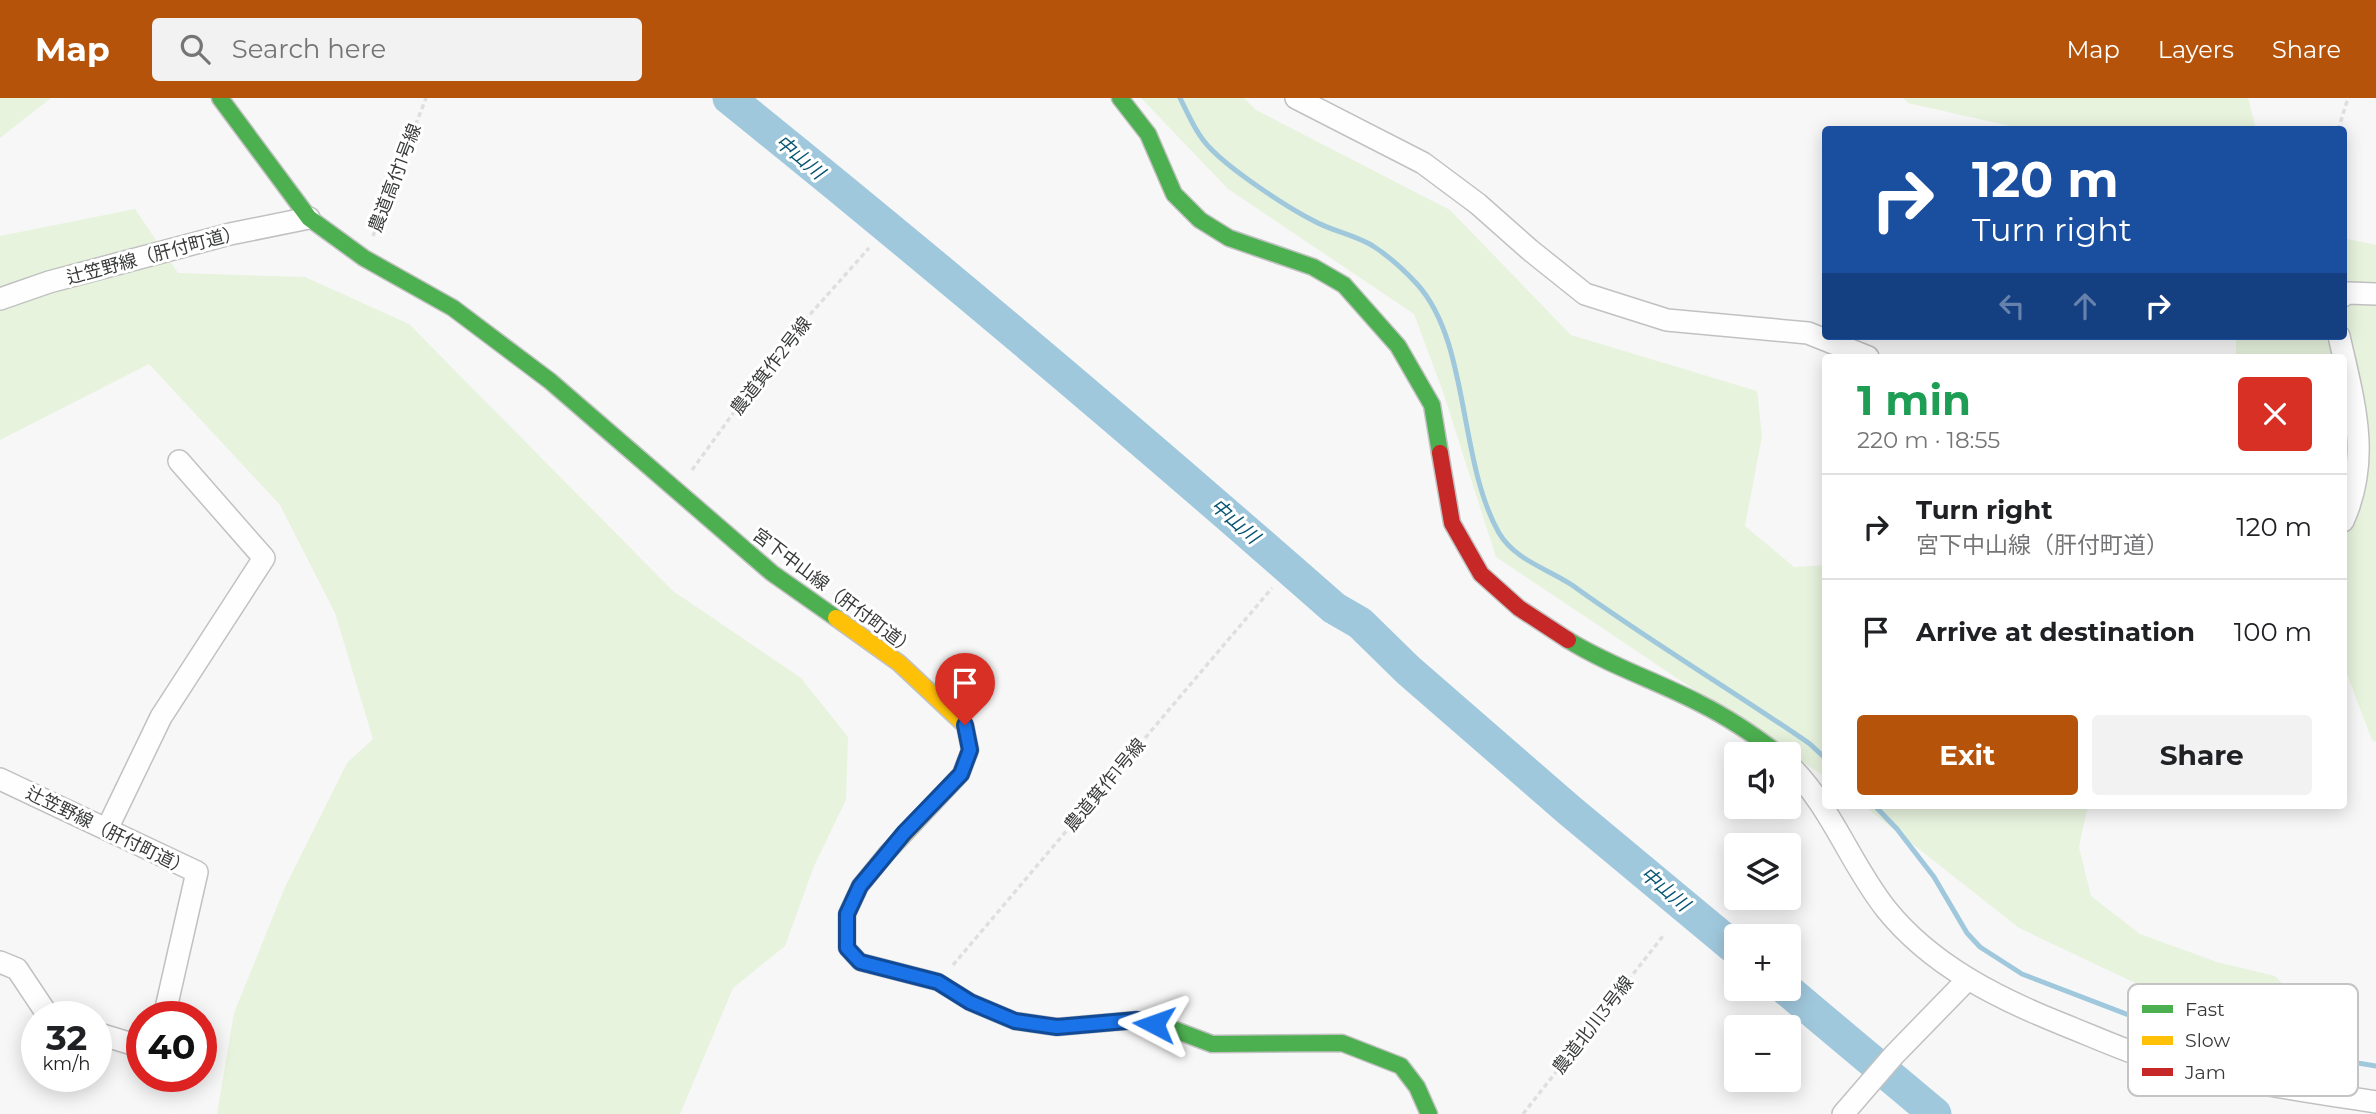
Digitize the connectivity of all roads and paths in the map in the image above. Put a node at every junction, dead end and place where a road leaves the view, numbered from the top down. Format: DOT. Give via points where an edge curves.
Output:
graph roads {
  1 [pos="220,98"];
  2 [pos="426,98"];
  3 [pos="1121,98"];
  4 [pos="1296,98"];
  5 [pos="2348,98"];
  6 [pos="2339,126"];
  7 [pos="309,218"];
  8 [pos="869,248"];
  9 [pos="365,258"];
  10 [pos="2347,294"];
  11 [pos="2376,294"];
  12 [pos="0,299"];
  13 [pos="1822,339"];
  14 [pos="1826,340"];
  15 [pos="1860,354"];
  16 [pos="2347,374"];
  17 [pos="179,461"];
  18 [pos="678,489"];
  19 [pos="2347,507"];
  20 [pos="1272,588"];
  21 [pos="1763,742"];
  22 [pos="1801,776"];
  23 [pos="0,779"];
  24 [pos="1822,802"];
  25 [pos="1827,809"];
  26 [pos="107,829"];
  27 [pos="1663,936"];
  28 [pos="0,962"];
  29 [pos="1968,979"];
  30 [pos="938,982"];
  31 [pos="38,1001"];
  32 [pos="168,1001"];
  33 [pos="2128,1050"];
  34 [pos="2335,1096"];
  35 [pos="2376,1102"];
  36 [pos="1429,1114"];
  37 [pos="1523,1114"];
  38 [pos="1843,1114"];
  1 -- 7 [label="street, 宮下中山線（肝付町道）"];
  2 -- 9 [label="path, 農道高付1号線"];
  3 -- 21 [label="street" via="1148,134 1174,194 1200,220 1229,238 1313,267 1344,285 1398,346 1432,405 1452,523 1481,574 1519,608 1589,653 1702,704"];
  4 -- 13 [label="street" via="1423,163 1586,294 1667,320 1808,333"];
  5 -- 6 [label="path"];
  7 -- 9 [label="street, 宮下中山線（肝付町道）"];
  7 -- 12 [label="street, 辻笠野線（肝付町道）" via="230,234"];
  8 -- 18 [label="path, 農道箕作2号線" via="782,346"];
  9 -- 18 [label="street, 宮下中山線（肝付町道）" via="453,308 550,381"];
  10 -- 11 [label="street"];
  14 -- 15 [label="street"];
  16 -- 19 [label="street" via="2359,431 2358,467"];
  17 -- 26 [label="street" via="264,558 162,717"];
  18 -- 30 [label="street, 宮下中山線（肝付町道）" via="772,573 899,663 965,725 970,750 961,774 860,886 847,914 847,948 860,962"];
  20 -- 30 [label="path, 農道箕作1号線"];
  22 -- 24 [label="street"];
  23 -- 26 [label="street, 辻笠野線（肝付町道）"];
  25 -- 29 [label="street" via="1859,869 1887,909"];
  26 -- 32 [label="street, 辻笠野線（肝付町道）" via="197,872"];
  27 -- 37 [label="path, 農道北川3号線"];
  28 -- 31 [label="street" via="17,969"];
  29 -- 33 [label="street" via="2012,1004"];
  29 -- 38 [label="street"];
  30 -- 36 [label="street, 宮下中山線（肝付町道）" via="1015,1021 1057,1027 1137,1020 1212,1044 1342,1043 1401,1066"];
  34 -- 35 [label="street"];
}
